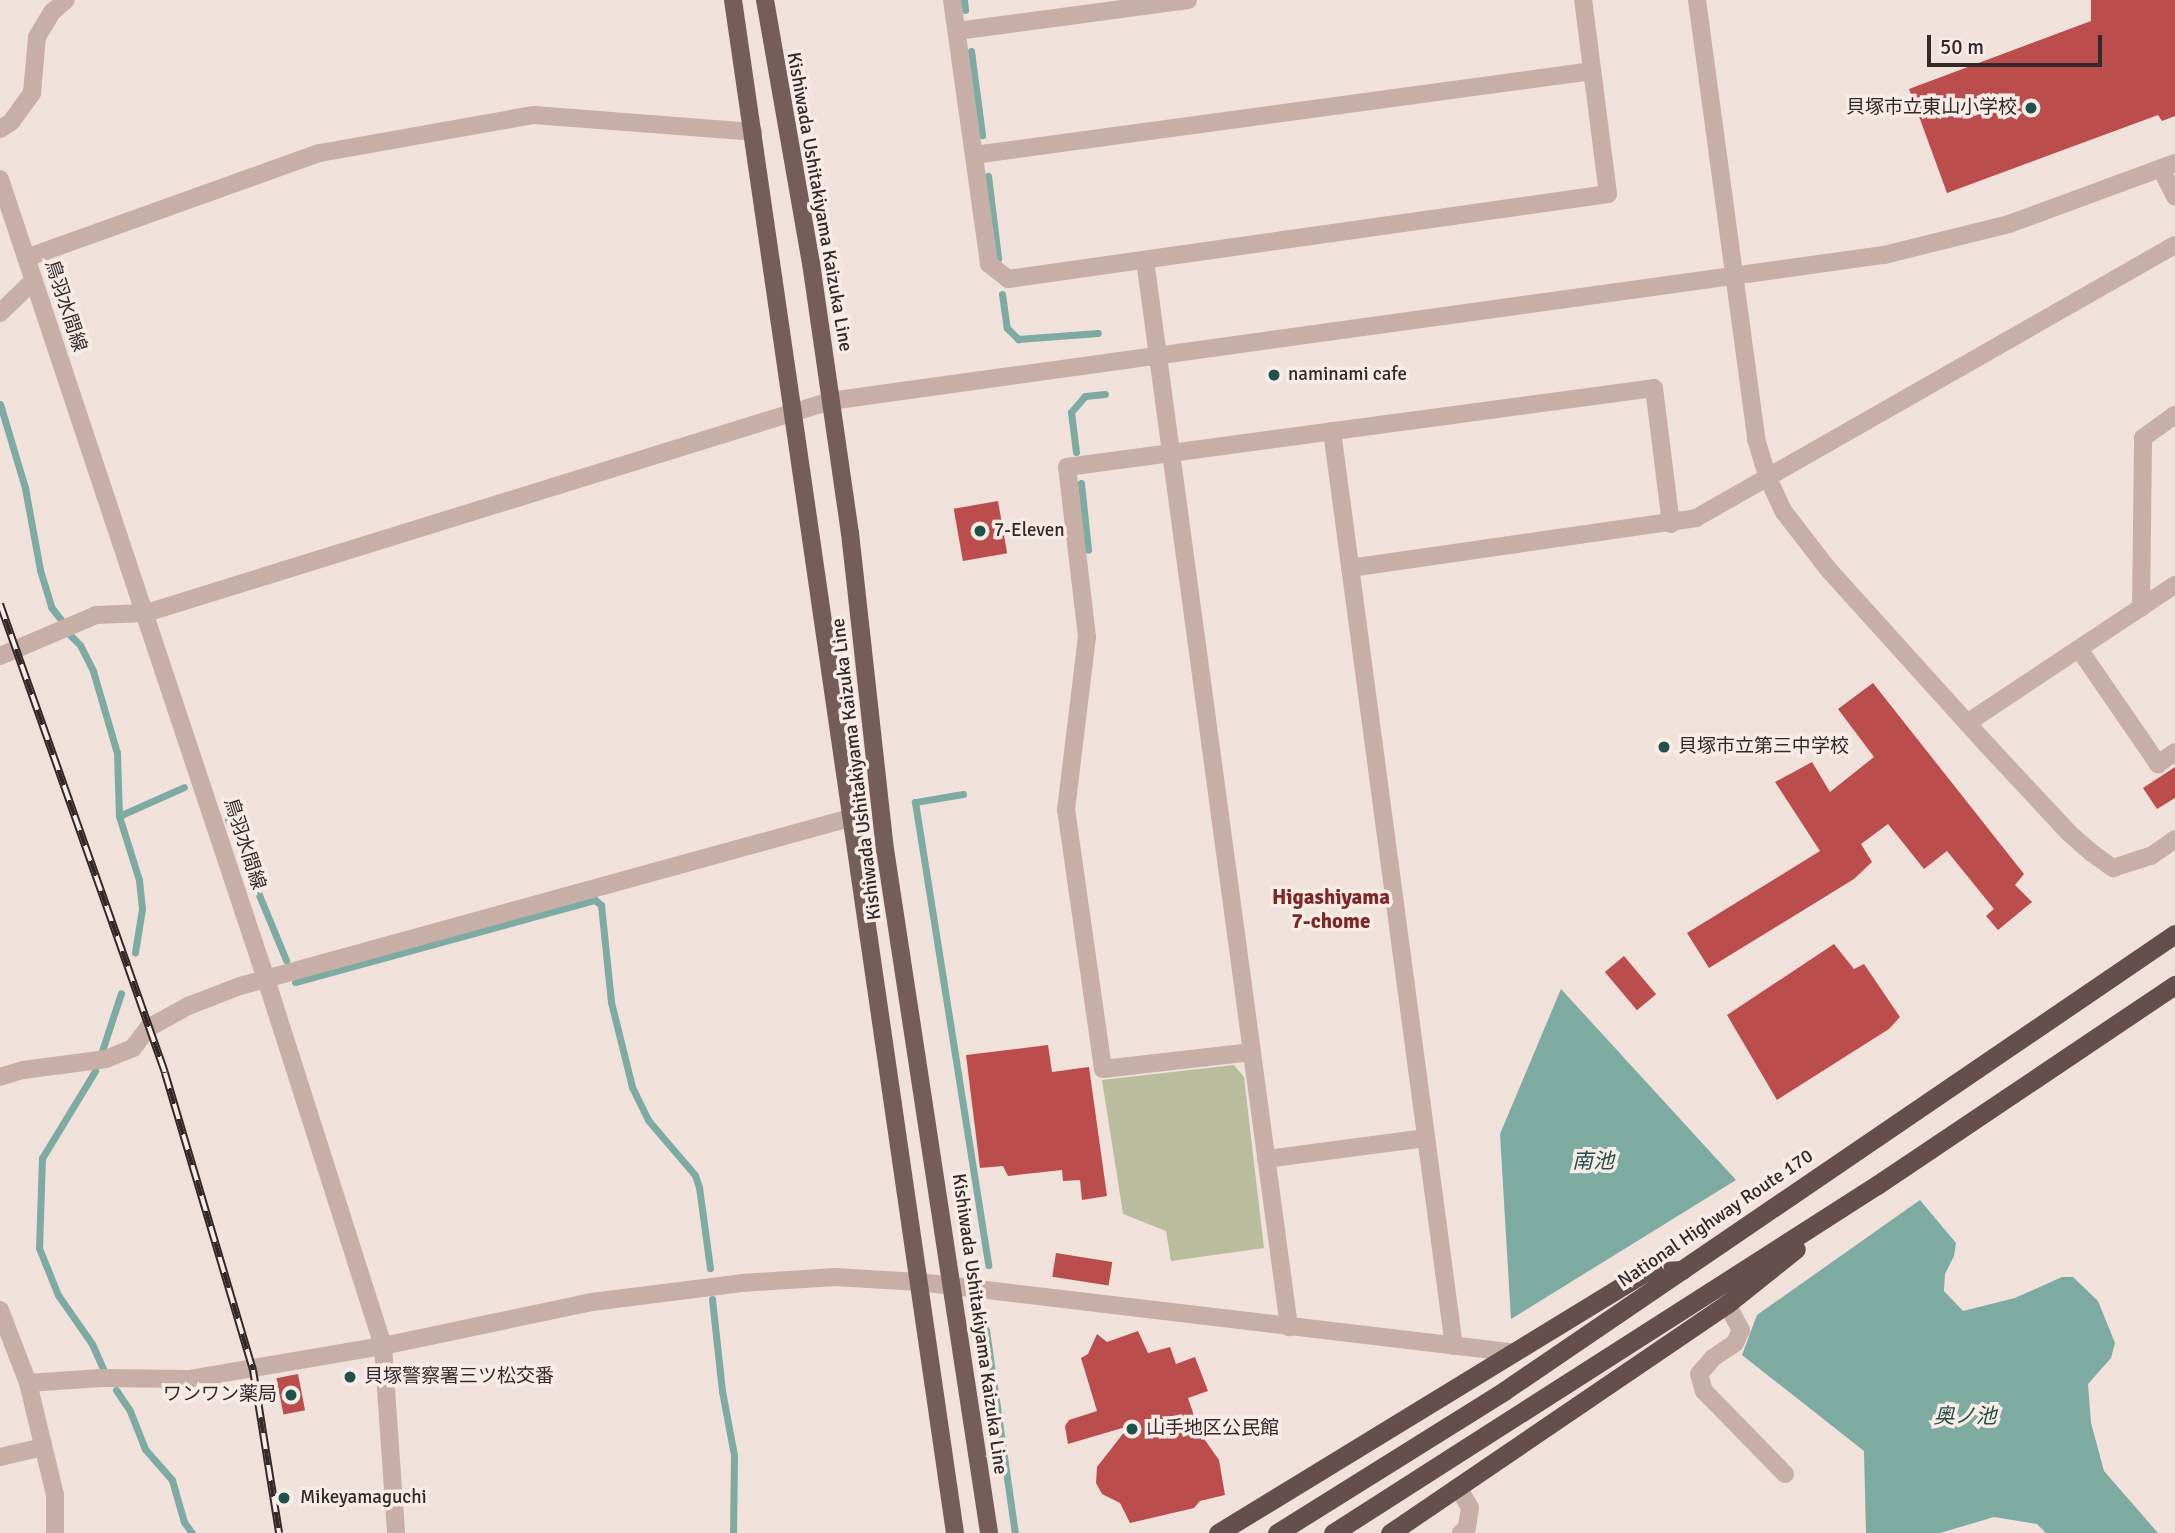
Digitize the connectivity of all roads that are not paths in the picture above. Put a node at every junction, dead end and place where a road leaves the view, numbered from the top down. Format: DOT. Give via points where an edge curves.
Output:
graph roads {
  1 [pos="66,0"];
  2 [pos="733,0"];
  3 [pos="765,0"];
  4 [pos="952,0"];
  5 [pos="1188,0"];
  6 [pos="1583,0"];
  7 [pos="1697,0"];
  8 [pos="1093,6"];
  9 [pos="957,30"];
  10 [pos="1592,71"];
  11 [pos="0,129"];
  12 [pos="753,132"];
  13 [pos="974,155"];
  14 [pos="2168,166"];
  15 [pos="0,179"];
  16 [pos="2175,197"];
  17 [pos="2175,246"];
  18 [pos="26,258"];
  19 [pos="1145,260"];
  20 [pos="1735,276"];
  21 [pos="34,279"];
  22 [pos="0,313"];
  23 [pos="1159,355"];
  24 [pos="830,401"];
  25 [pos="793,413"];
  26 [pos="2175,415"];
  27 [pos="1332,431"];
  28 [pos="1172,453"];
  29 [pos="1767,476"];
  30 [pos="1671,524"];
  31 [pos="1350,568"];
  32 [pos="2175,585"];
  33 [pos="2141,608"];
  34 [pos="145,613"];
  35 [pos="2079,649"];
  36 [pos="0,656"];
  37 [pos="1967,723"];
  38 [pos="2175,752"];
  39 [pos="850,818"];
  40 [pos="2175,839"];
  41 [pos="2175,934"];
  42 [pos="266,979"];
  43 [pos="2175,985"];
  44 [pos="1252,1052"];
  45 [pos="0,1077"];
  46 [pos="1426,1138"];
  47 [pos="1266,1159"];
  48 [pos="1877,1185"];
  49 [pos="1683,1270"];
  50 [pos="919,1282"];
  51 [pos="951,1286"];
  52 [pos="1727,1304"];
  53 [pos="0,1311"];
  54 [pos="1289,1326"];
  55 [pos="383,1346"];
  56 [pos="1454,1346"];
  57 [pos="1509,1352"];
  58 [pos="28,1383"];
  59 [pos="43,1447"];
  60 [pos="0,1457"];
  61 [pos="1785,1474"];
  62 [pos="1458,1487"];
  63 [pos="55,1533"];
  64 [pos="396,1533"];
  65 [pos="955,1533"];
  66 [pos="989,1533"];
  67 [pos="1218,1533"];
  68 [pos="1277,1533"];
  69 [pos="1333,1533"];
  70 [pos="1390,1533"];
  71 [pos="1461,1533"];
  1 -- 11 [label="street" via="52,12 37,37 32,93 11,122"];
  2 -- 12 [label="main road, Kishiwada Ushitakiyama Kaizuka Line"];
  3 -- 24 [label="main road, Kishiwada Ushitakiyama Kaizuka Line"];
  4 -- 9 [label="street"];
  5 -- 8 [label="street"];
  6 -- 10 [label="street"];
  7 -- 20 [label="street"];
  8 -- 9 [label="street"];
  9 -- 13 [label="street"];
  10 -- 13 [label="street"];
  10 -- 19 [label="street" via="1608,194"];
  12 -- 18 [label="street" via="534,115 320,153"];
  12 -- 25 [label="main road, Kishiwada Ushitakiyama Kaizuka Line"];
  13 -- 19 [label="street" via="989,264 1008,279"];
  14 -- 16 [label="street"];
  14 -- 20 [label="street" via="1996,228 1884,255"];
  15 -- 18 [label="street, 鳥羽水間線"];
  17 -- 29 [label="street"];
  18 -- 21 [label="street, 鳥羽水間線"];
  19 -- 23 [label="street"];
  20 -- 23 [label="street"];
  20 -- 29 [label="street" via="1756,439"];
  21 -- 22 [label="street"];
  21 -- 34 [label="street, 鳥羽水間線"];
  23 -- 24 [label="street"];
  23 -- 28 [label="street"];
  24 -- 25 [label="street"];
  24 -- 51 [label="main road, Kishiwada Ushitakiyama Kaizuka Line" via="850,533 885,849"];
  25 -- 34 [label="street"];
  25 -- 39 [label="main road, Kishiwada Ushitakiyama Kaizuka Line"];
  26 -- 33 [label="street" via="2143,438"];
  27 -- 28 [label="street"];
  27 -- 30 [label="street" via="1654,388"];
  27 -- 31 [label="street"];
  28 -- 44 [label="street"];
  28 -- 44 [label="street" via="1067,467 1087,637 1066,810 1103,1069"];
  29 -- 30 [label="street" via="1696,518"];
  29 -- 37 [label="street" via="1784,512 1828,569"];
  30 -- 31 [label="street"];
  31 -- 46 [label="street"];
  32 -- 33 [label="street"];
  33 -- 35 [label="street"];
  34 -- 36 [label="street" via="96,615"];
  34 -- 42 [label="street, 鳥羽水間線"];
  35 -- 37 [label="street"];
  35 -- 38 [label="street" via="2158,764"];
  37 -- 40 [label="street" via="2069,833 2113,868 2151,856"];
  39 -- 42 [label="street"];
  39 -- 50 [label="main road, Kishiwada Ushitakiyama Kaizuka Line"];
  41 -- 49 [label="highway, National Highway Route 170"];
  42 -- 45 [label="street" via="188,1006 148,1028 133,1048 106,1059"];
  42 -- 55 [label="street, 鳥羽水間線"];
  43 -- 48 [label="highway"];
  44 -- 47 [label="street"];
  46 -- 47 [label="street"];
  46 -- 56 [label="street"];
  47 -- 54 [label="street"];
  48 -- 52 [label="highway"];
  48 -- 69 [label="highway"];
  49 -- 57 [label="highway" via="1645,1272"];
  49 -- 68 [label="highway, National Highway Route 170" via="1504,1391"];
  50 -- 51 [label="street"];
  50 -- 55 [label="street" via="835,1277 742,1283 593,1302"];
  50 -- 65 [label="main road, Kishiwada Ushitakiyama Kaizuka Line"];
  51 -- 54 [label="street"];
  51 -- 66 [label="main road, Kishiwada Ushitakiyama Kaizuka Line"];
  52 -- 61 [label="street" via="1741,1330 1735,1343 1699,1374 1704,1391"];
  52 -- 62 [label="highway"];
  53 -- 58 [label="street"];
  54 -- 56 [label="street"];
  55 -- 58 [label="street" via="189,1379"];
  55 -- 64 [label="street, 鳥羽水間線"];
  56 -- 57 [label="street"];
  57 -- 67 [label="highway"];
  58 -- 59 [label="street"];
  59 -- 60 [label="street"];
  59 -- 63 [label="street" via="55,1495"];
  62 -- 70 [label="highway"];
  62 -- 71 [label="street" via="1470,1508 1467,1528"];
}
